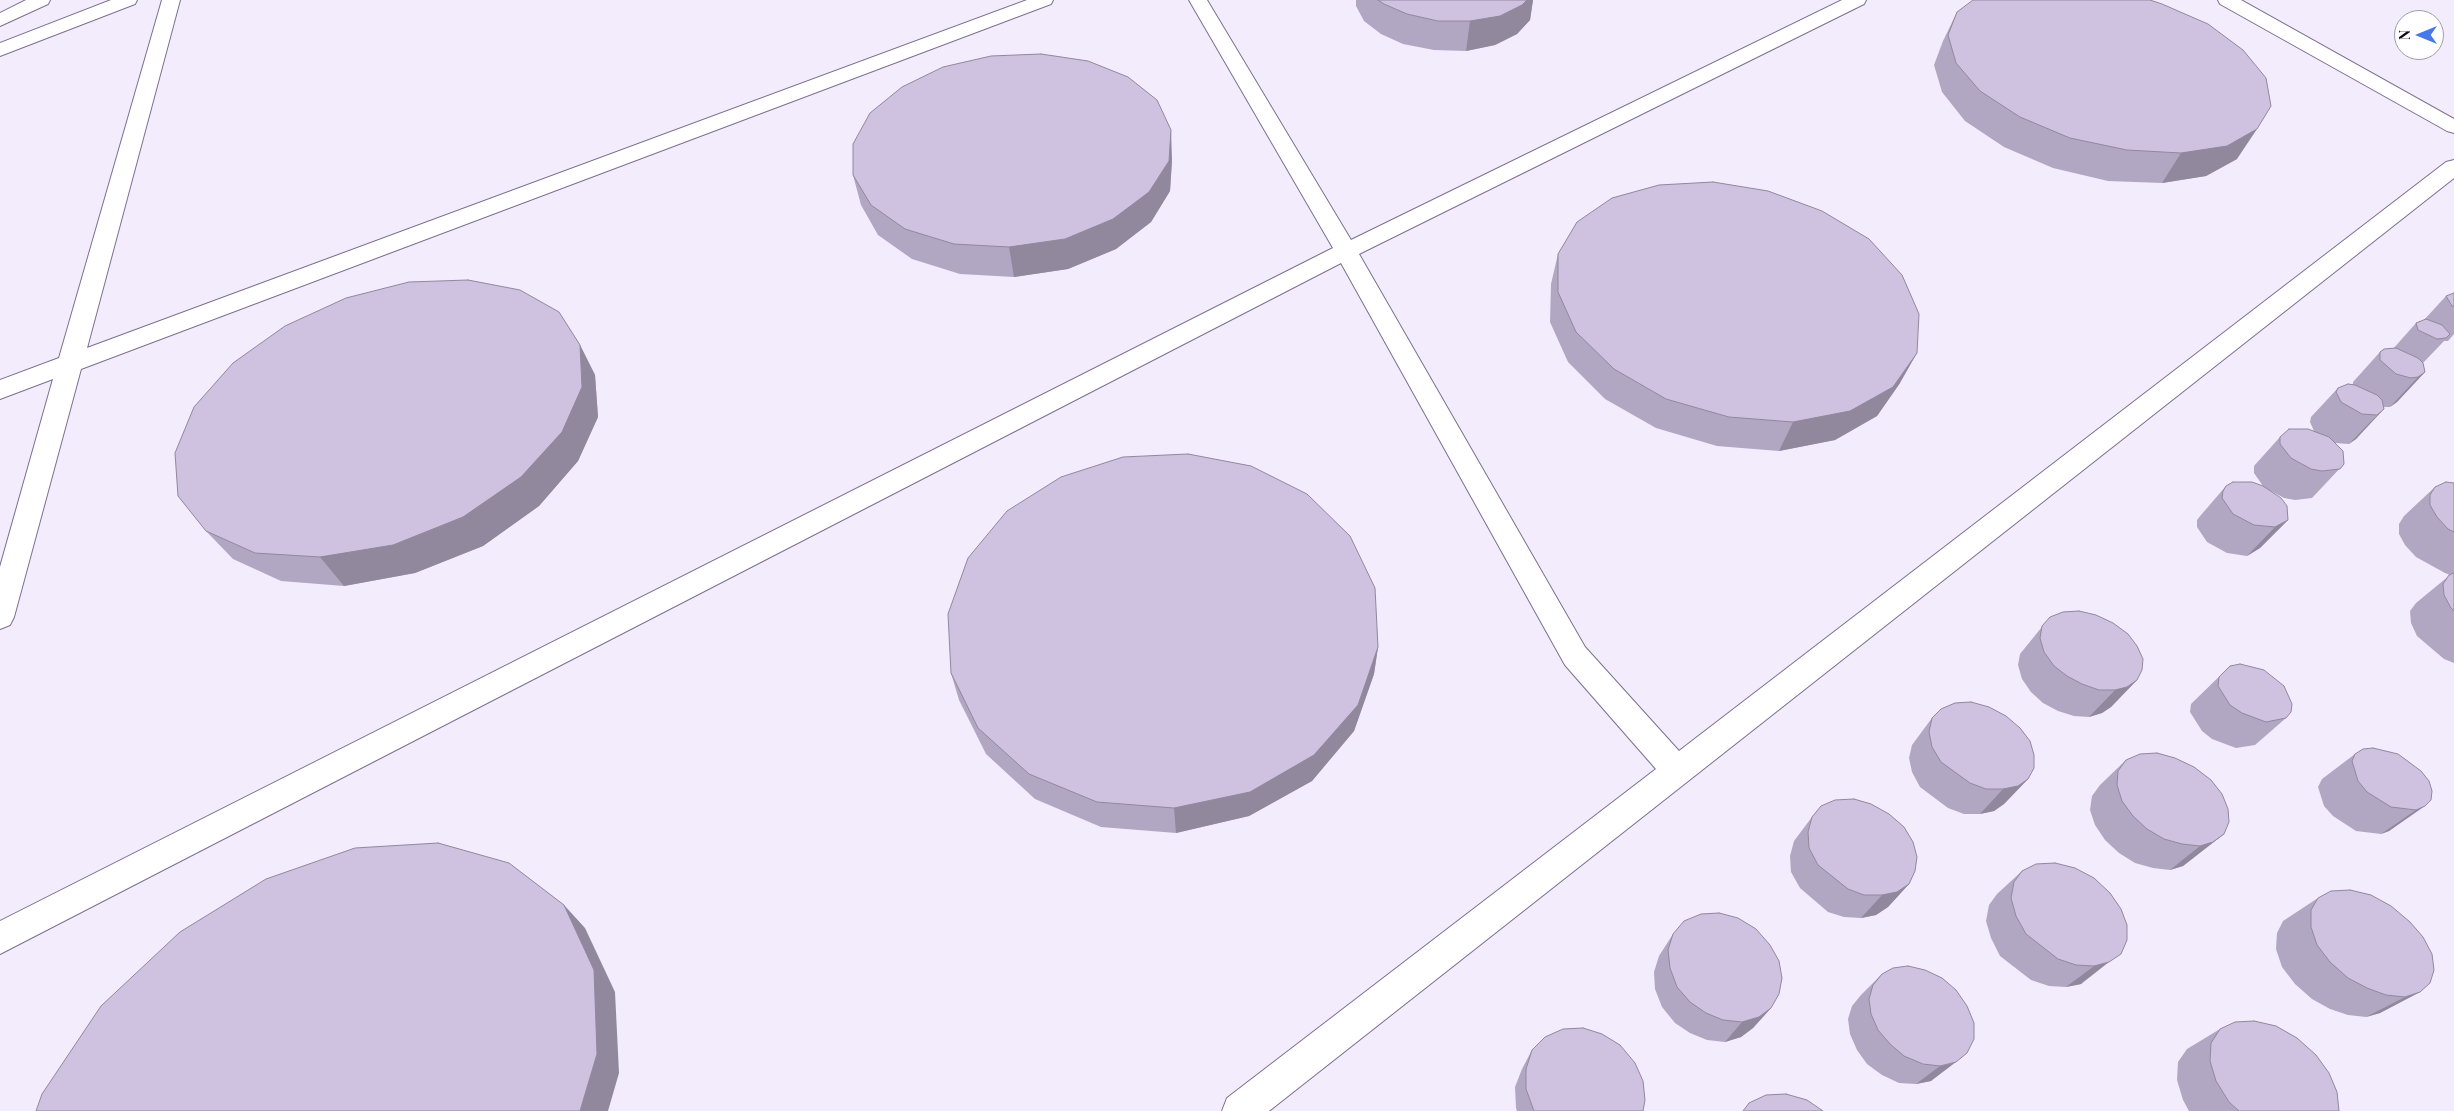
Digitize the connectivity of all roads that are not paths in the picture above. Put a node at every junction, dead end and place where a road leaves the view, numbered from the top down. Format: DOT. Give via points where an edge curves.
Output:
graph roads {
  1 [pos="41,0"];
  2 [pos="128,0"];
  3 [pos="171,0"];
  4 [pos="1044,0"];
  5 [pos="1198,0"];
  6 [pos="1857,0"];
  7 [pos="2227,0"];
  8 [pos="0,20"];
  9 [pos="0,50"];
  10 [pos="2454,127"];
  11 [pos="2454,166"];
  12 [pos="1346,251"];
  13 [pos="69,364"];
  14 [pos="0,390"];
  15 [pos="0,617"];
  16 [pos="1677,771"];
  17 [pos="0,938"];
  18 [pos="1240,1111"];
  1 -- 8 [label="lane"];
  2 -- 9 [label="lane"];
  3 -- 13 [label="lane"];
  4 -- 13 [label="lane"];
  5 -- 12 [label="lane"];
  6 -- 12 [label="lane"];
  7 -- 10 [label="lane"];
  11 -- 16 [label="lane"];
  12 -- 16 [label="lane" via="1575,656"];
  12 -- 17 [label="lane"];
  13 -- 14 [label="lane"];
  13 -- 15 [label="lane"];
  16 -- 18 [label="lane"];
}
